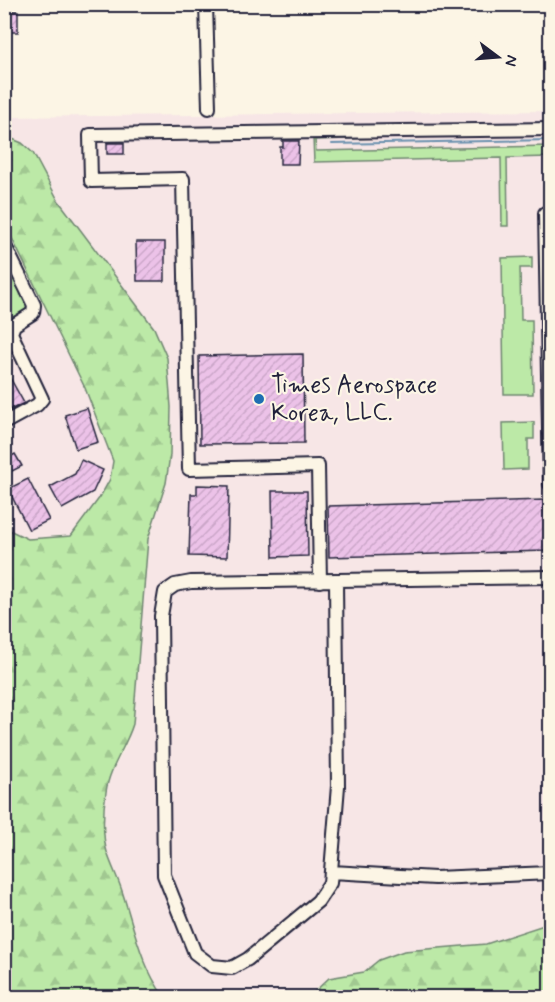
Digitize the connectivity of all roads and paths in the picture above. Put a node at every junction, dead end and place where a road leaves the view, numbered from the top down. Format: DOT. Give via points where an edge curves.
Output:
graph roads {
  1 [pos="206,4"];
  2 [pos="209,108"];
  3 [pos="550,129"];
  4 [pos="545,213"];
  5 [pos="4,244"];
  6 [pos="4,423"];
  7 [pos="550,483"];
  8 [pos="550,577"];
  9 [pos="320,581"];
  10 [pos="336,581"];
  11 [pos="332,872"];
  12 [pos="550,873"];
  1 -- 2 [label="street"];
  3 -- 9 [label="street" via="90,135 91,181 183,179 189,469 318,466"];
  4 -- 7 [label="street"];
  5 -- 6 [label="street" via="34,309 14,325 11,333 42,399"];
  8 -- 10 [label="street"];
  9 -- 10 [label="street"];
  9 -- 11 [label="street" via="191,582 165,592 161,616 163,868 168,890 195,953 212,966 226,969 248,959 318,901 327,890"];
  10 -- 11 [label="street" via="338,786"];
  11 -- 12 [label="street" via="435,878"];
}
